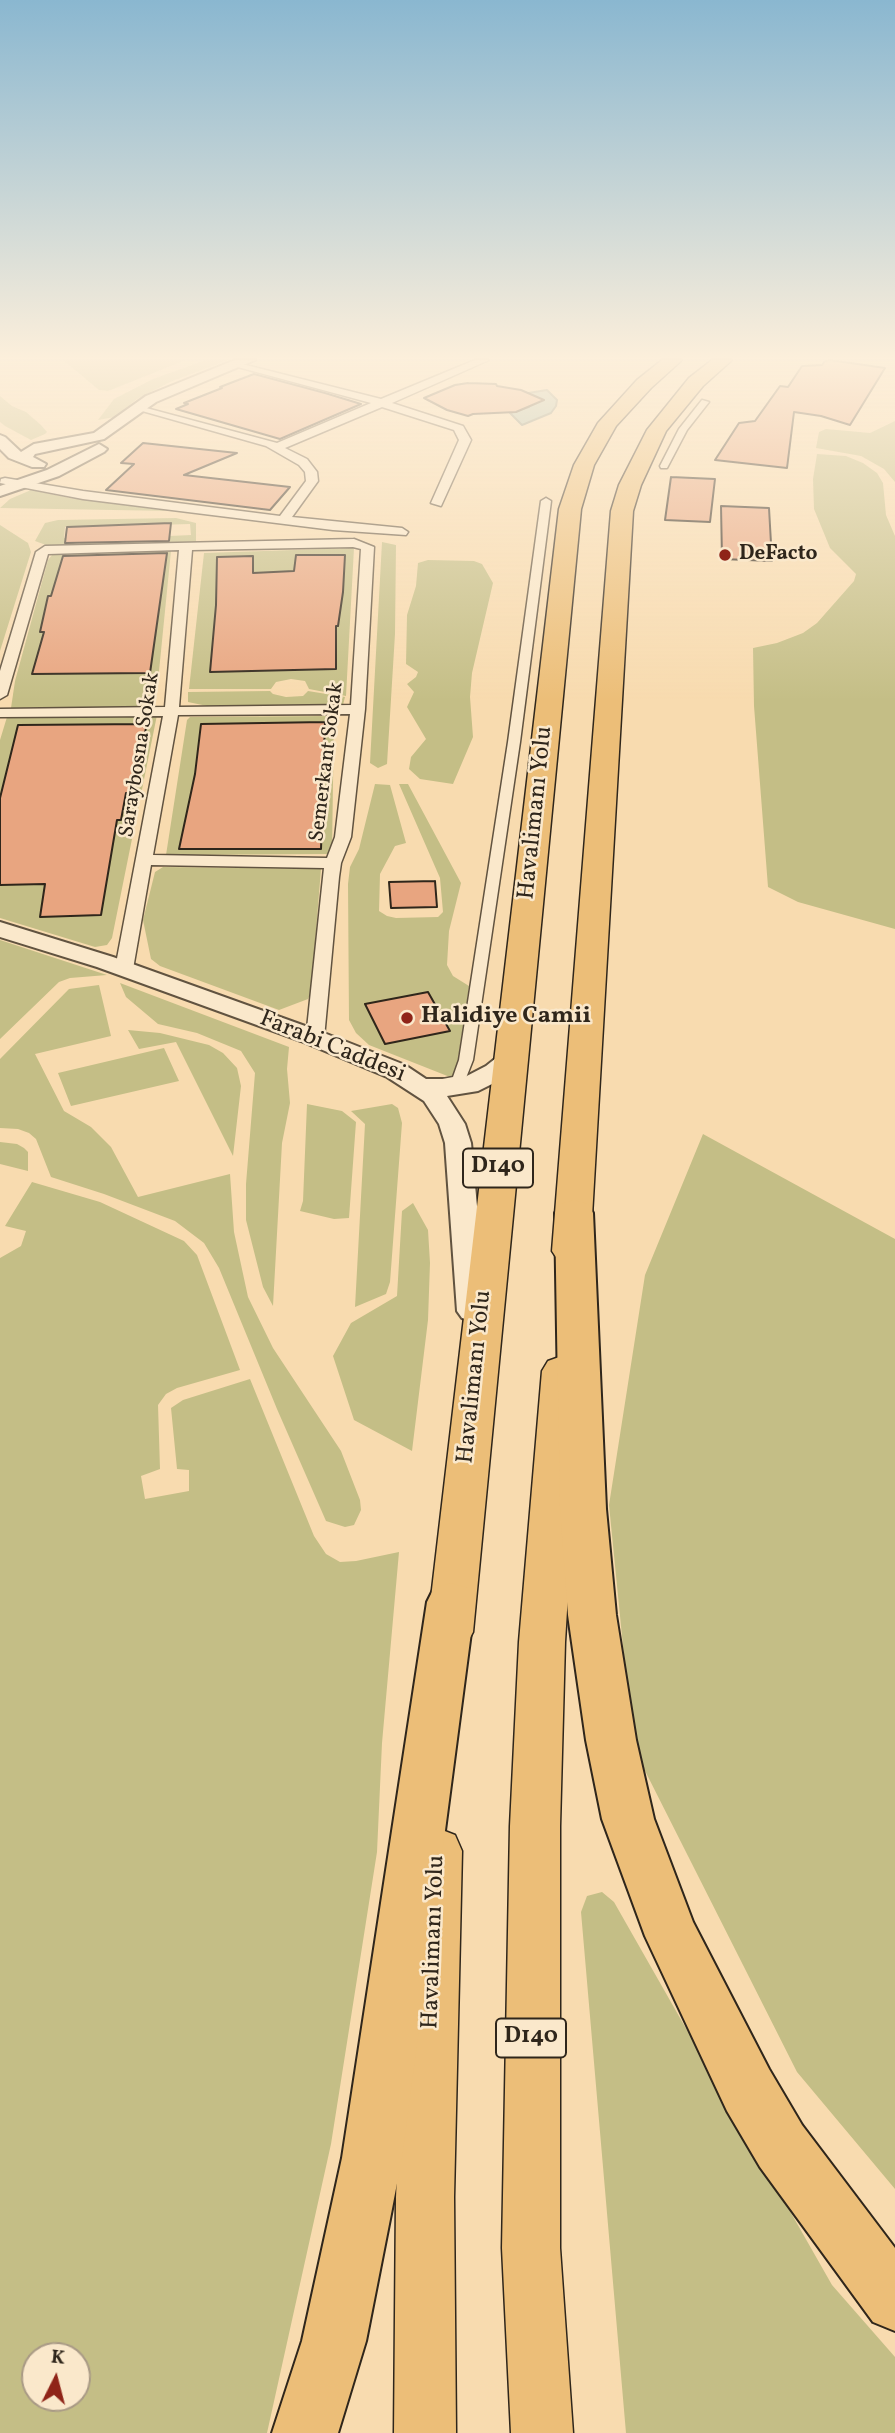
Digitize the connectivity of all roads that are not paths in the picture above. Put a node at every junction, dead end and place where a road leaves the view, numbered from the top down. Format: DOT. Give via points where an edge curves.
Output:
graph roads {
  1 [pos="48,474"];
  2 [pos="311,474"];
  3 [pos="450,474"];
  4 [pos="581,474"];
  5 [pos="636,474"];
  6 [pos="6,487"];
  7 [pos="546,501"];
  8 [pos="437,503"];
  9 [pos="283,520"];
  10 [pos="402,532"];
  11 [pos="186,546"];
  12 [pos="0,695"];
  13 [pos="358,709"];
  14 [pos="172,711"];
  15 [pos="0,713"];
  16 [pos="146,860"];
  17 [pos="333,863"];
  18 [pos="0,929"];
  19 [pos="124,969"];
  20 [pos="316,1038"];
  21 [pos="510,1059"];
  22 [pos="422,1087"];
  23 [pos="574,1213"];
  24 [pos="477,1369"];
  25 [pos="452,1602"];
  26 [pos="895,2300"];
  27 [pos="305,2433"];
  28 [pos="425,2433"];
  29 [pos="541,2433"];
  1 -- 6 [label="street"];
  2 -- 9 [label="street" via="313,477"];
  3 -- 8 [label="street"];
  4 -- 21 [label="highway, Havalimanı Yolu / D140" via="570,509"];
  5 -- 23 [label="highway, D140" via="622,511"];
  6 -- 9 [label="street"];
  7 -- 22 [label="street" via="466,1060 459,1080"];
  9 -- 10 [label="street"];
  11 -- 12 [label="street" via="42,552"];
  11 -- 13 [label="street, Semerkant Sokak" via="354,543 368,547"];
  11 -- 14 [label="street, Saraybosna Sokak"];
  13 -- 14 [label="street"];
  13 -- 17 [label="street, Semerkant Sokak" via="343,837"];
  14 -- 15 [label="street"];
  14 -- 16 [label="street, Saraybosna Sokak"];
  16 -- 17 [label="street"];
  16 -- 19 [label="street, Saraybosna Sokak"];
  17 -- 20 [label="street, Semerkant Sokak"];
  18 -- 19 [label="street, Farabi Caddesi"];
  19 -- 20 [label="street, Farabi Caddesi"];
  20 -- 22 [label="street, Farabi Caddesi" via="371,1059"];
  21 -- 22 [label="street" via="469,1085"];
  21 -- 24 [label="highway, Havalimanı Yolu / D140"];
  22 -- 24 [label="street, Farabi Caddesi" via="442,1105 458,1143"];
  23 -- 26 [label="highway" via="583,1509 591,1602 628,1819 672,1936 748,2090 795,2166"];
  23 -- 29 [label="highway, D140" via="542,1642 535,1826 531,2248"];
  24 -- 25 [label="highway, Havalimanı Yolu / D140"];
  25 -- 27 [label="highway" via="372,2158 334,2341"];
  25 -- 28 [label="highway, Havalimanı Yolu / D140" via="425,2197"];
}
